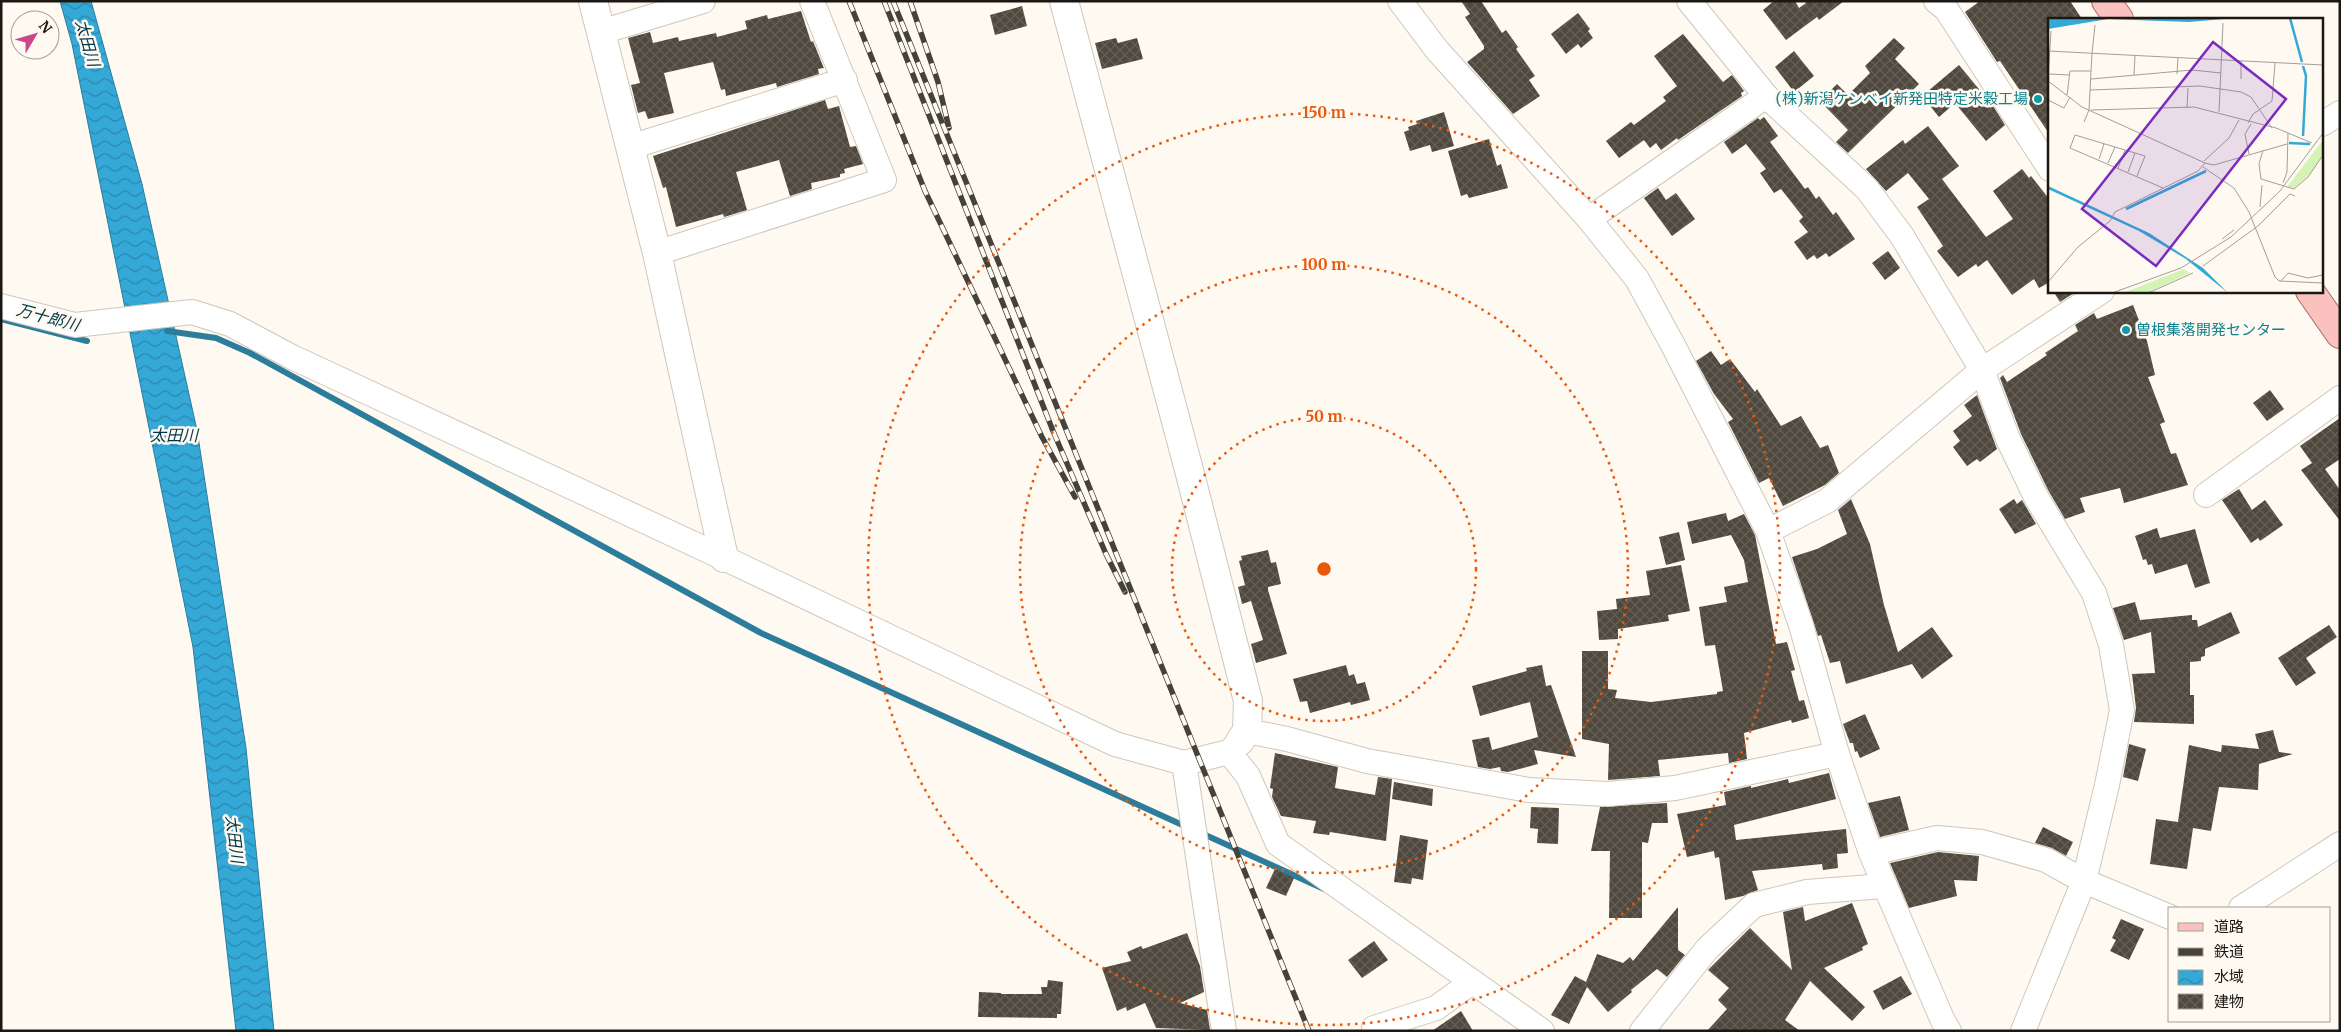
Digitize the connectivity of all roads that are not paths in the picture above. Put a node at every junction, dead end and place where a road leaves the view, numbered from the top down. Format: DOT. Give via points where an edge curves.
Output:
graph roads {
  1 [pos="593,1"];
  2 [pos="703,1"];
  3 [pos="812,1"];
  4 [pos="1064,1"];
  5 [pos="1400,1"];
  6 [pos="1689,1"];
  7 [pos="1936,1"];
  8 [pos="2106,1"];
  9 [pos="2118,18"];
  10 [pos="601,32"];
  11 [pos="845,80"];
  12 [pos="1766,96"];
  13 [pos="2340,113"];
  14 [pos="2324,123"];
  15 [pos="630,147"];
  16 [pos="2048,166"];
  17 [pos="1588,219"];
  18 [pos="657,254"];
  19 [pos="2100,292"];
  20 [pos="2311,292"];
  21 [pos="1,306"];
  22 [pos="2340,334"];
  23 [pos="1982,370"];
  24 [pos="2340,398"];
  25 [pos="2206,495"];
  26 [pos="1768,531"];
  27 [pos="724,558"];
  28 [pos="1239,741"];
  29 [pos="1837,754"];
  30 [pos="1184,763"];
  31 [pos="2340,844"];
  32 [pos="1871,853"];
  33 [pos="2084,881"];
  34 [pos="1883,886"];
  35 [pos="2243,907"];
  36 [pos="2168,916"];
  37 [pos="1472,982"];
  38 [pos="1374,1028"];
  39 [pos="1224,1031"];
  40 [pos="1542,1031"];
  41 [pos="1642,1031"];
  42 [pos="1949,1031"];
  43 [pos="2023,1031"];
  1 -- 10 [label="street"];
  2 -- 10 [label="street"];
  3 -- 11 [label="street"];
  4 -- 28 [label="street" via="1248,701"];
  5 -- 17 [label="street" via="1437,50"];
  6 -- 12 [label="street"];
  7 -- 16 [label="street" via="1946,9"];
  8 -- 9 [label="main road"];
  10 -- 15 [label="street"];
  11 -- 15 [label="street"];
  11 -- 18 [label="street" via="884,180"];
  12 -- 17 [label="street"];
  12 -- 23 [label="street" via="1867,188 1902,236"];
  13 -- 14 [label="street"];
  15 -- 18 [label="street"];
  17 -- 26 [label="street" via="1637,279"];
  18 -- 27 [label="street"];
  19 -- 23 [label="street"];
  20 -- 22 [label="main road"];
  21 -- 27 [label="street" via="75,325 192,312 230,324 292,357"];
  23 -- 26 [label="street" via="1827,501"];
  23 -- 33 [label="street" via="2008,439 2036,497 2094,593 2111,645 2122,710"];
  24 -- 25 [label="street"];
  26 -- 29 [label="street" via="1800,625"];
  27 -- 30 [label="street" via="1115,744"];
  28 -- 29 [label="street" via="1287,738 1367,761 1529,790 1608,794 1675,788"];
  28 -- 30 [label="street"];
  28 -- 37 [label="street" via="1248,776 1278,844"];
  29 -- 32 [label="street"];
  30 -- 39 [label="street"];
  31 -- 35 [label="street"];
  32 -- 33 [label="street" via="1936,838 1982,842 2046,860"];
  32 -- 34 [label="street"];
  33 -- 36 [label="street"];
  33 -- 43 [label="street"];
  34 -- 41 [label="street" via="1807,892 1754,905 1706,949"];
  34 -- 42 [label="street"];
  37 -- 38 [label="street" via="1436,1008"];
  37 -- 40 [label="street"];
}
